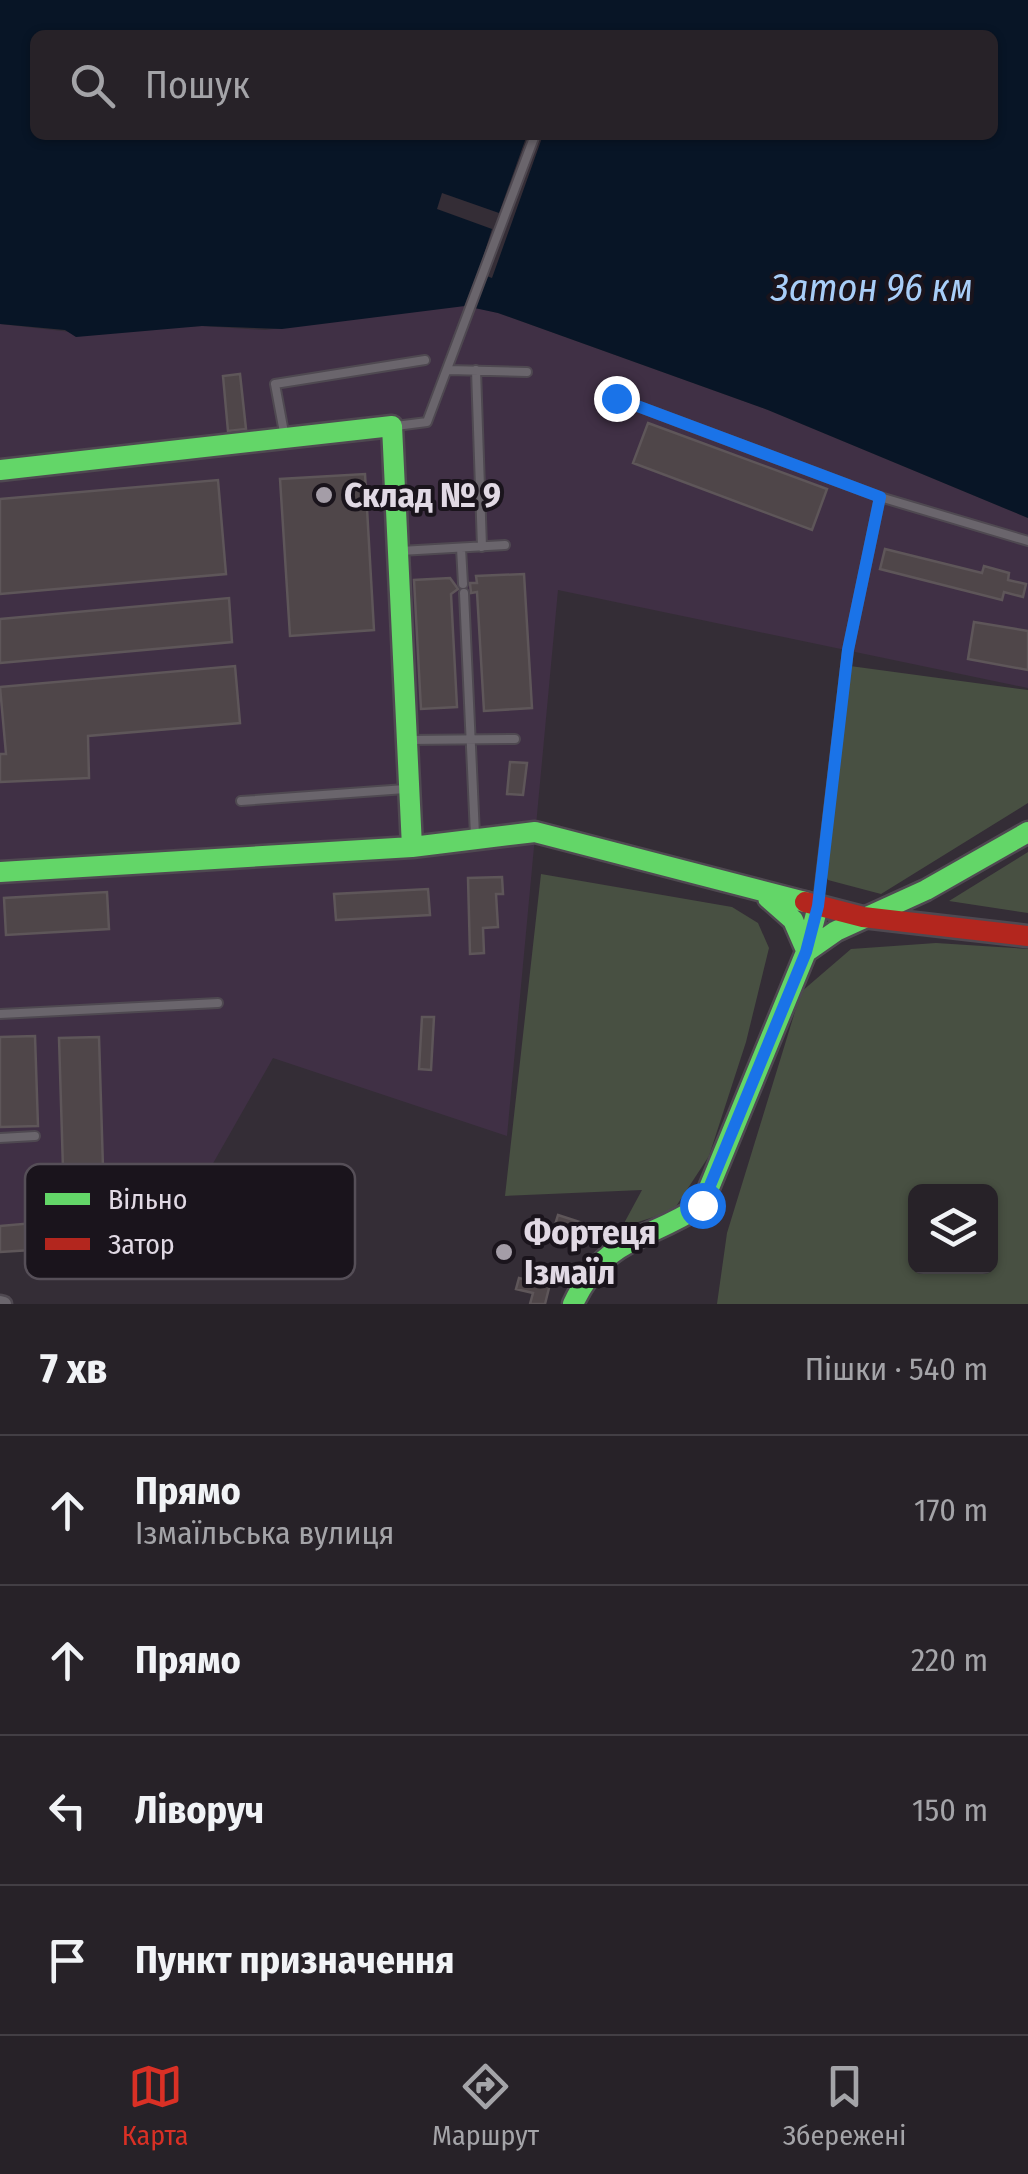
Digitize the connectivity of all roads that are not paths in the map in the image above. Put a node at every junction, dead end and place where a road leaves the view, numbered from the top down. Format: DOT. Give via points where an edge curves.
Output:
graph roads {
  1 [pos="533,140"];
  2 [pos="425,360"];
  3 [pos="448,370"];
  4 [pos="476,370"];
  5 [pos="527,372"];
  6 [pos="616,398"];
  7 [pos="392,426"];
  8 [pos="285,438"];
  9 [pos="0,470"];
  10 [pos="880,497"];
  11 [pos="1028,541"];
  12 [pos="505,545"];
  13 [pos="482,546"];
  14 [pos="461,548"];
  15 [pos="398,552"];
  16 [pos="515,739"];
  17 [pos="407,740"];
  18 [pos="470,740"];
  19 [pos="410,788"];
  20 [pos="240,801"];
  21 [pos="1028,832"];
  22 [pos="475,839"];
  23 [pos="412,847"];
  24 [pos="0,872"];
  25 [pos="926,890"];
  26 [pos="762,894"];
  27 [pos="818,906"];
  28 [pos="863,917"];
  29 [pos="933,928"];
  30 [pos="1028,936"];
  31 [pos="806,952"];
  32 [pos="218,1002"];
  33 [pos="0,1014"];
  34 [pos="36,1136"];
  35 [pos="0,1138"];
  36 [pos="572,1304"];
  1 -- 3 [label="lane"];
  2 -- 8 [label="lane" via="275,384"];
  3 -- 4 [label="lane"];
  3 -- 7 [label="lane" via="427,422"];
  4 -- 5 [label="lane"];
  4 -- 13 [label="lane"];
  6 -- 10 [label="lane"];
  7 -- 8 [label="street"];
  7 -- 15 [label="street"];
  8 -- 9 [label="street"];
  10 -- 11 [label="lane"];
  10 -- 27 [label="lane" via="848,650"];
  12 -- 13 [label="lane"];
  13 -- 14 [label="lane"];
  14 -- 15 [label="lane"];
  14 -- 18 [label="lane"];
  15 -- 17 [label="street"];
  16 -- 18 [label="lane"];
  17 -- 18 [label="lane"];
  17 -- 19 [label="street"];
  18 -- 22 [label="lane"];
  19 -- 20 [label="lane"];
  19 -- 23 [label="street"];
  21 -- 25 [label="street"];
  22 -- 23 [label="street"];
  22 -- 26 [label="street" via="535,832"];
  23 -- 24 [label="street"];
  25 -- 28 [label="street"];
  25 -- 29 [label="street"];
  26 -- 27 [label="street"];
  26 -- 31 [label="street" via="793,920"];
  27 -- 28 [label="street"];
  27 -- 31 [label="street"];
  28 -- 29 [label="street"];
  28 -- 31 [label="street"];
  29 -- 30 [label="street"];
  31 -- 36 [label="street" via="702,1205 681,1221 615,1245 595,1262"];
  32 -- 33 [label="lane"];
  34 -- 35 [label="lane"];
}
